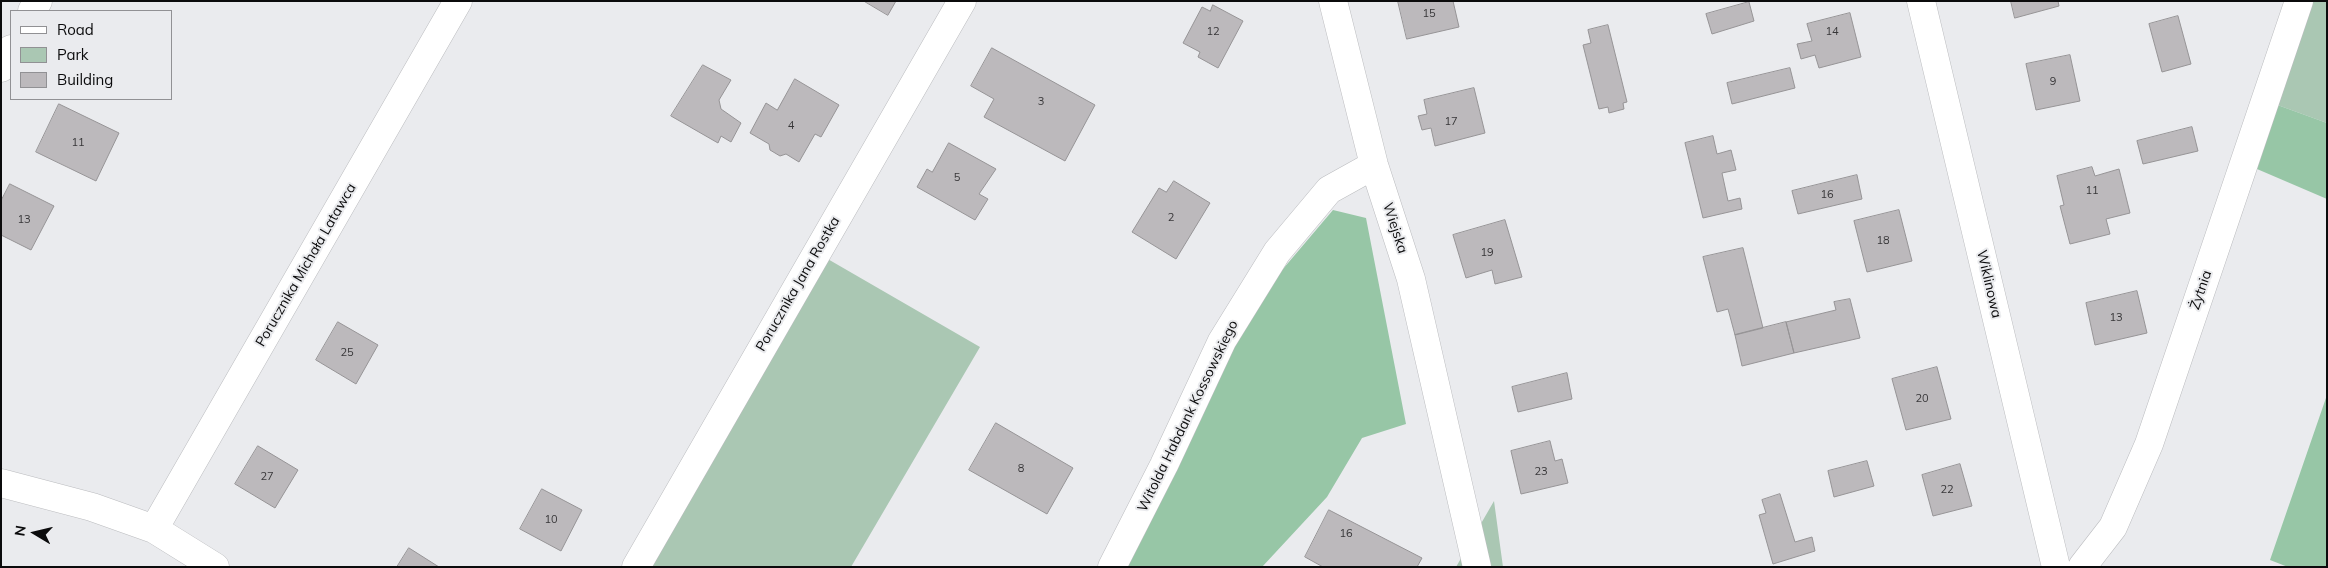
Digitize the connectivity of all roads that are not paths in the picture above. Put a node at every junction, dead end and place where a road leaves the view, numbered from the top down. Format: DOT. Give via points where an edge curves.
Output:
graph roads {
  1 [pos="458,1"];
  2 [pos="962,1"];
  3 [pos="1333,1"];
  4 [pos="1921,1"];
  5 [pos="2298,1"];
  6 [pos="10,52"];
  7 [pos="1,68"];
  8 [pos="1374,165"];
  9 [pos="1,483"];
  10 [pos="154,529"];
  11 [pos="215,567"];
  12 [pos="636,567"];
  13 [pos="1112,567"];
  14 [pos="1477,567"];
  15 [pos="2056,567"];
  16 [pos="2082,567"];
  1 -- 10 [label="street, Porucznika Michała Latawca"];
  2 -- 12 [label="street, Porucznika Jana Rostka"];
  3 -- 8 [label="street, Wiejska"];
  4 -- 15 [label="street, Wiklinowa"];
  5 -- 16 [label="street, Żytnia" via="2149,444 2113,527"];
  6 -- 7 [label="street"];
  8 -- 13 [label="street, Witolda Habdank Kossowskiego" via="1329,190 1277,252 1222,341"];
  8 -- 14 [label="street, Wiejska" via="1411,279"];
  9 -- 10 [label="street" via="92,507"];
  10 -- 11 [label="street"];
}
